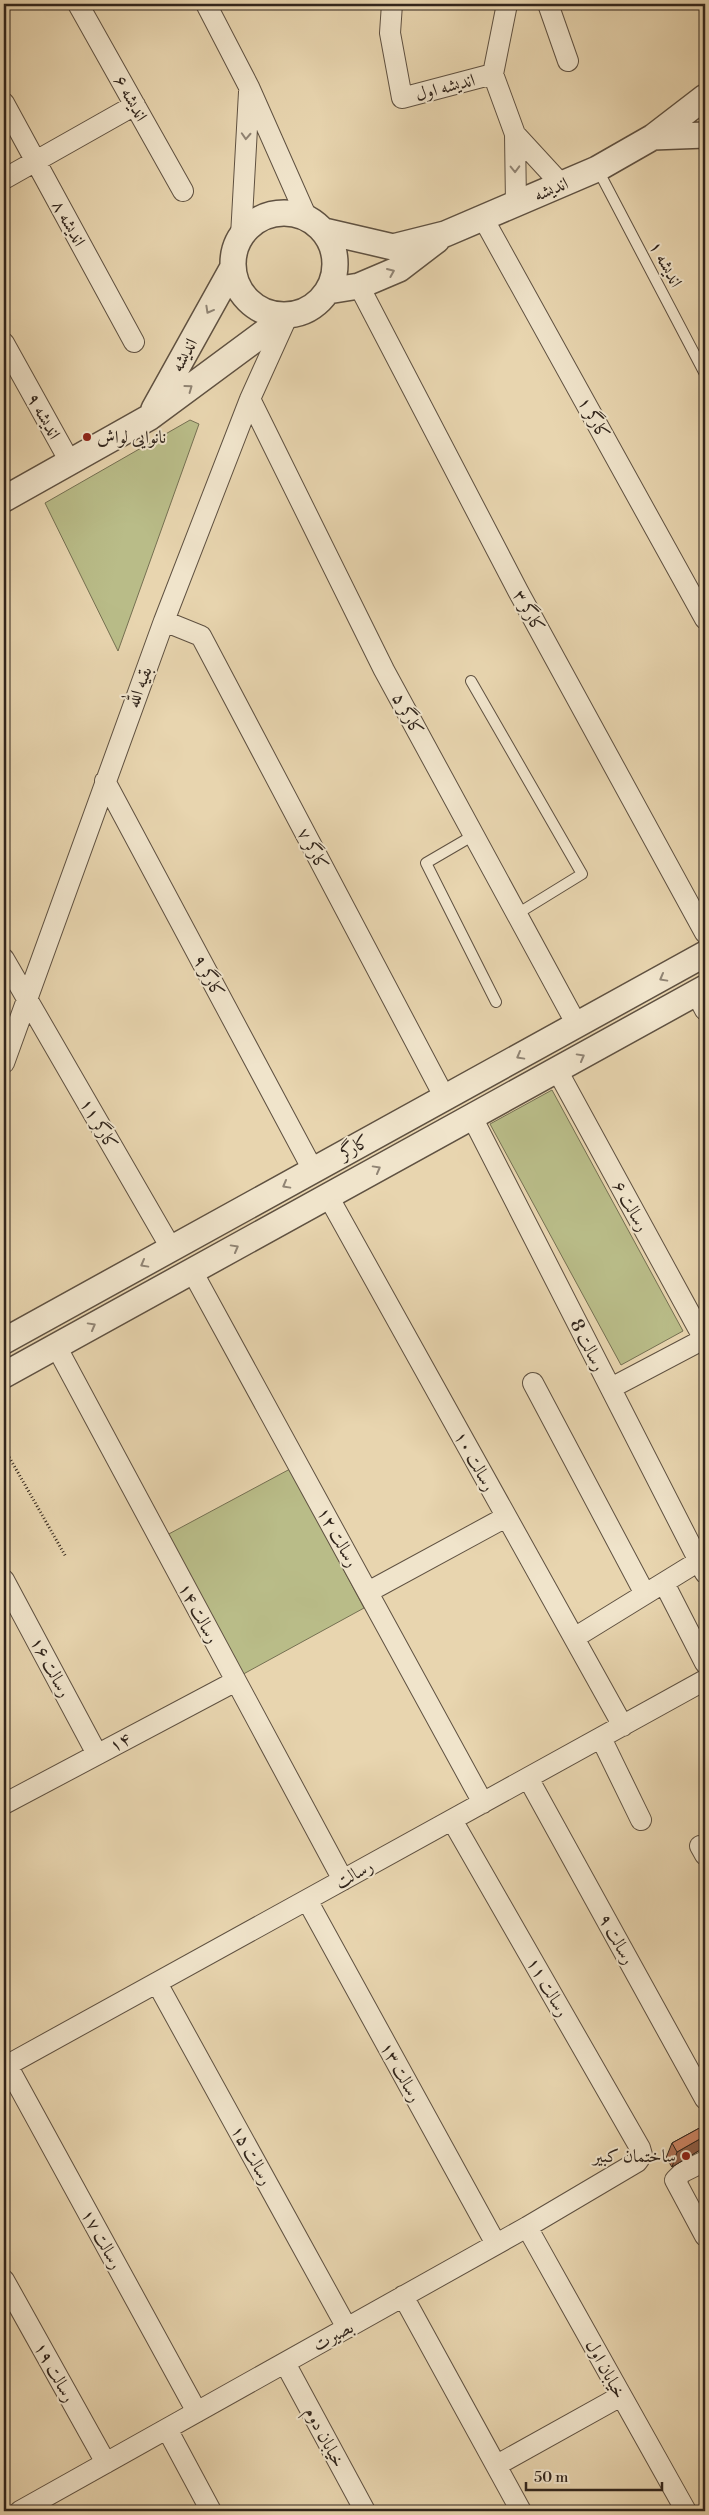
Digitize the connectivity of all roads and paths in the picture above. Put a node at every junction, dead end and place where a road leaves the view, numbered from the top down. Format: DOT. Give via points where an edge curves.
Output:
graph roads {
  1 [pos="78,4"];
  2 [pos="206,4"];
  3 [pos="392,4"];
  4 [pos="507,4"];
  5 [pos="548,4"];
  6 [pos="568,61"];
  7 [pos="493,74"];
  8 [pos="249,87"];
  9 [pos="705,97"];
  10 [pos="4,103"];
  11 [pos="135,106"];
  12 [pos="515,134"];
  13 [pos="705,135"];
  14 [pos="653,137"];
  15 [pos="36,161"];
  16 [pos="597,169"];
  17 [pos="4,179"];
  18 [pos="561,184"];
  19 [pos="182,191"];
  20 [pos="516,204"];
  21 [pos="483,218"];
  22 [pos="316,224"];
  23 [pos="445,234"];
  24 [pos="241,236"];
  25 [pos="233,267"];
  26 [pos="359,286"];
  27 [pos="328,291"];
  28 [pos="288,315"];
  29 [pos="134,342"];
  30 [pos="4,343"];
  31 [pos="705,374"];
  32 [pos="250,399"];
  33 [pos="150,417"];
  34 [pos="70,462"];
  35 [pos="4,499"];
  36 [pos="705,618"];
  37 [pos="164,621"];
  38 [pos="471,681"];
  39 [pos="105,781"];
  40 [pos="474,835"];
  41 [pos="517,914"];
  42 [pos="705,933"];
  43 [pos="705,954"];
  44 [pos="4,959"];
  45 [pos="633,994"];
  46 [pos="702,997"];
  47 [pos="26,1000"];
  48 [pos="496,1002"];
  49 [pos="647,1020"];
  50 [pos="577,1025"];
  51 [pos="4,1063"];
  52 [pos="557,1070"];
  53 [pos="444,1098"];
  54 [pos="472,1117"];
  55 [pos="313,1170"];
  56 [pos="328,1196"];
  57 [pos="171,1248"];
  58 [pos="192,1271"];
  59 [pos="705,1340"];
  60 [pos="4,1341"];
  61 [pos="56,1346"];
  62 [pos="4,1375"];
  63 [pos="533,1383"];
  64 [pos="611,1388"];
  65 [pos="4,1448"];
  66 [pos="506,1517"];
  67 [pos="66,1557"];
  68 [pos="702,1567"];
  69 [pos="4,1580"];
  70 [pos="664,1583"];
  71 [pos="368,1592"];
  72 [pos="645,1594"];
  73 [pos="574,1638"];
  74 [pos="705,1664"];
  75 [pos="705,1680"];
  76 [pos="236,1681"];
  77 [pos="623,1726"];
  78 [pos="601,1738"];
  79 [pos="97,1754"];
  80 [pos="528,1778"];
  81 [pos="483,1803"];
  82 [pos="4,1804"];
  83 [pos="452,1820"];
  84 [pos="642,1820"];
  85 [pos="343,1880"];
  86 [pos="306,1900"];
  87 [pos="157,1982"];
  88 [pos="5,2066"];
  89 [pos="705,2099"];
  90 [pos="642,2155"];
  91 [pos="705,2160"];
  92 [pos="527,2227"];
  93 [pos="705,2236"];
  94 [pos="496,2244"];
  95 [pos="4,2280"];
  96 [pos="403,2296"];
  97 [pos="347,2328"];
  98 [pos="284,2363"];
  99 [pos="621,2396"];
  100 [pos="197,2412"];
  101 [pos="167,2429"];
  102 [pos="106,2463"];
  103 [pos="496,2465"];
  104 [pos="47,2505"];
  105 [pos="20,2511"];
  106 [pos="211,2511"];
  107 [pos="364,2511"];
  108 [pos="521,2511"];
  109 [pos="686,2511"];
  1 -- 11 [label="street, اندیشه ۶"];
  2 -- 8 [label="street"];
  3 -- 7 [label="street, اندیشه اول" via="390,33 402,98"];
  4 -- 7 [label="street"];
  5 -- 6 [label="street"];
  7 -- 12 [label="street"];
  8 -- 22 [label="street"];
  8 -- 24 [label="street, one-way"];
  9 -- 14 [label="street, اندیشه"];
  10 -- 15 [label="street, اندیشه ۸"];
  11 -- 15 [label="street"];
  11 -- 19 [label="street, اندیشه ۶"];
  12 -- 18 [label="street"];
  12 -- 20 [label="street, one-way"];
  13 -- 14 [label="street, اندیشه"];
  14 -- 16 [label="street, اندیشه"];
  15 -- 17 [label="street"];
  15 -- 29 [label="street, اندیشه ۸"];
  16 -- 18 [label="street, اندیشه"];
  16 -- 31 [label="lane, اندیشه ۱"];
  18 -- 20 [label="street, اندیشه"];
  20 -- 21 [label="street, اندیشه"];
  21 -- 23 [label="street, اندیشه"];
  21 -- 36 [label="street, کارگر ۱"];
  22 -- 23 [label="street, اندیشه" via="393,247"];
  22 -- 24 [label="street, اندیشه" via="297,214 281,212 252,224"];
  22 -- 27 [label="street" via="332,244 336,260"];
  26 -- 23 [label="street, اندیشه, one-way" via="399,269"];
  24 -- 25 [label="street, اندیشه" via="234,251"];
  25 -- 28 [label="street, اندیشه" via="236,283 245,297 272,314"];
  25 -- 33 [label="street, اندیشه, one-way"];
  26 -- 27 [label="street, اندیشه"];
  26 -- 42 [label="street, کارگر ۳" via="518,591"];
  27 -- 28 [label="street, اندیشه" via="304,312"];
  28 -- 32 [label="street, بقیه الله"];
  33 -- 28 [label="street, اندیشه, one-way"];
  30 -- 34 [label="street, اندیشه ۹"];
  32 -- 37 [label="street, بقیه الله"];
  32 -- 40 [label="street, کارگر ۵" via="384,670"];
  33 -- 34 [label="street, اندیشه"];
  34 -- 35 [label="street, اندیشه"];
  37 -- 39 [label="street, بقیه الله"];
  37 -- 53 [label="street, کارگر ۷" via="201,636"];
  38 -- 41 [label="lane" via="582,874"];
  39 -- 47 [label="street, بقیه الله"];
  39 -- 55 [label="street, کارگر ۹"];
  40 -- 41 [label="street, کارگر ۵"];
  40 -- 48 [label="lane" via="426,863"];
  41 -- 50 [label="street, کارگر ۵"];
  43 -- 45 [label="street, کارگر, one-way"];
  44 -- 47 [label="street, کارگر ۱۱"];
  45 -- 49 [label="street"];
  45 -- 50 [label="street, کارگر"];
  46 -- 49 [label="street, کارگر"];
  47 -- 51 [label="street, بقیه الله"];
  47 -- 57 [label="street, کارگر ۱۱"];
  52 -- 49 [label="street, کارگر, one-way"];
  50 -- 53 [label="street, کارگر, one-way"];
  52 -- 54 [label="street, کارگر"];
  52 -- 59 [label="street, رسالت ۶"];
  53 -- 55 [label="street, کارگر"];
  56 -- 54 [label="street, کارگر, one-way"];
  54 -- 64 [label="street, رسالت 8"];
  55 -- 57 [label="street, کارگر, one-way"];
  58 -- 56 [label="street, کارگر, one-way"];
  56 -- 66 [label="street, رسالت ۱۰"];
  57 -- 60 [label="street, کارگر, one-way"];
  61 -- 58 [label="street, کارگر, one-way"];
  58 -- 71 [label="street, رسالت ۱۲"];
  59 -- 64 [label="street"];
  61 -- 62 [label="street, کارگر"];
  61 -- 76 [label="street, رسالت ۱۴"];
  63 -- 72 [label="street"];
  64 -- 68 [label="street, رسالت 8"];
  65 -- 67 [label="path"];
  66 -- 71 [label="street"];
  66 -- 73 [label="street, رسالت ۱۰"];
  68 -- 70 [label="street"];
  69 -- 79 [label="street, رسالت ۱۶"];
  70 -- 72 [label="street"];
  70 -- 74 [label="street"];
  71 -- 81 [label="street, رسالت ۱۲"];
  72 -- 73 [label="street"];
  73 -- 77 [label="street, رسالت ۱۰"];
  75 -- 77 [label="street, رسالت"];
  76 -- 79 [label="street, ۱۴"];
  76 -- 85 [label="street, رسالت ۱۴"];
  77 -- 78 [label="street, رسالت"];
  78 -- 80 [label="street, رسالت"];
  78 -- 84 [label="street"];
  79 -- 82 [label="street, ۱۴"];
  80 -- 81 [label="street, رسالت"];
  80 -- 89 [label="street, رسالت ۹"];
  81 -- 83 [label="street, رسالت"];
  83 -- 85 [label="street, رسالت"];
  83 -- 90 [label="street, رسالت ۱۱"];
  85 -- 86 [label="street, رسالت"];
  86 -- 87 [label="street, رسالت"];
  86 -- 94 [label="street, رسالت ۱۳"];
  87 -- 88 [label="street, رسالت"];
  87 -- 97 [label="street, رسالت ۱۵"];
  88 -- 100 [label="street, رسالت ۱۷"];
  90 -- 92 [label="street, بصیرت" via="637,2162"];
  91 -- 93 [label="street" via="675,2180"];
  92 -- 94 [label="street, بصیرت"];
  92 -- 99 [label="street, خیابان اول"];
  94 -- 96 [label="street, بصیرت"];
  95 -- 102 [label="street, رسالت ۱۹"];
  96 -- 97 [label="street, بصیرت"];
  96 -- 103 [label="street"];
  97 -- 98 [label="street, بصیرت"];
  98 -- 100 [label="street, بصیرت"];
  98 -- 107 [label="street, خیابان دوم"];
  99 -- 103 [label="street"];
  99 -- 109 [label="street, خیابان اول"];
  100 -- 101 [label="street, بصیرت"];
  101 -- 102 [label="street, بصیرت"];
  101 -- 106 [label="street"];
  102 -- 104 [label="street, بصیرت"];
  103 -- 108 [label="street"];
  104 -- 105 [label="street, بصیرت"];
}
